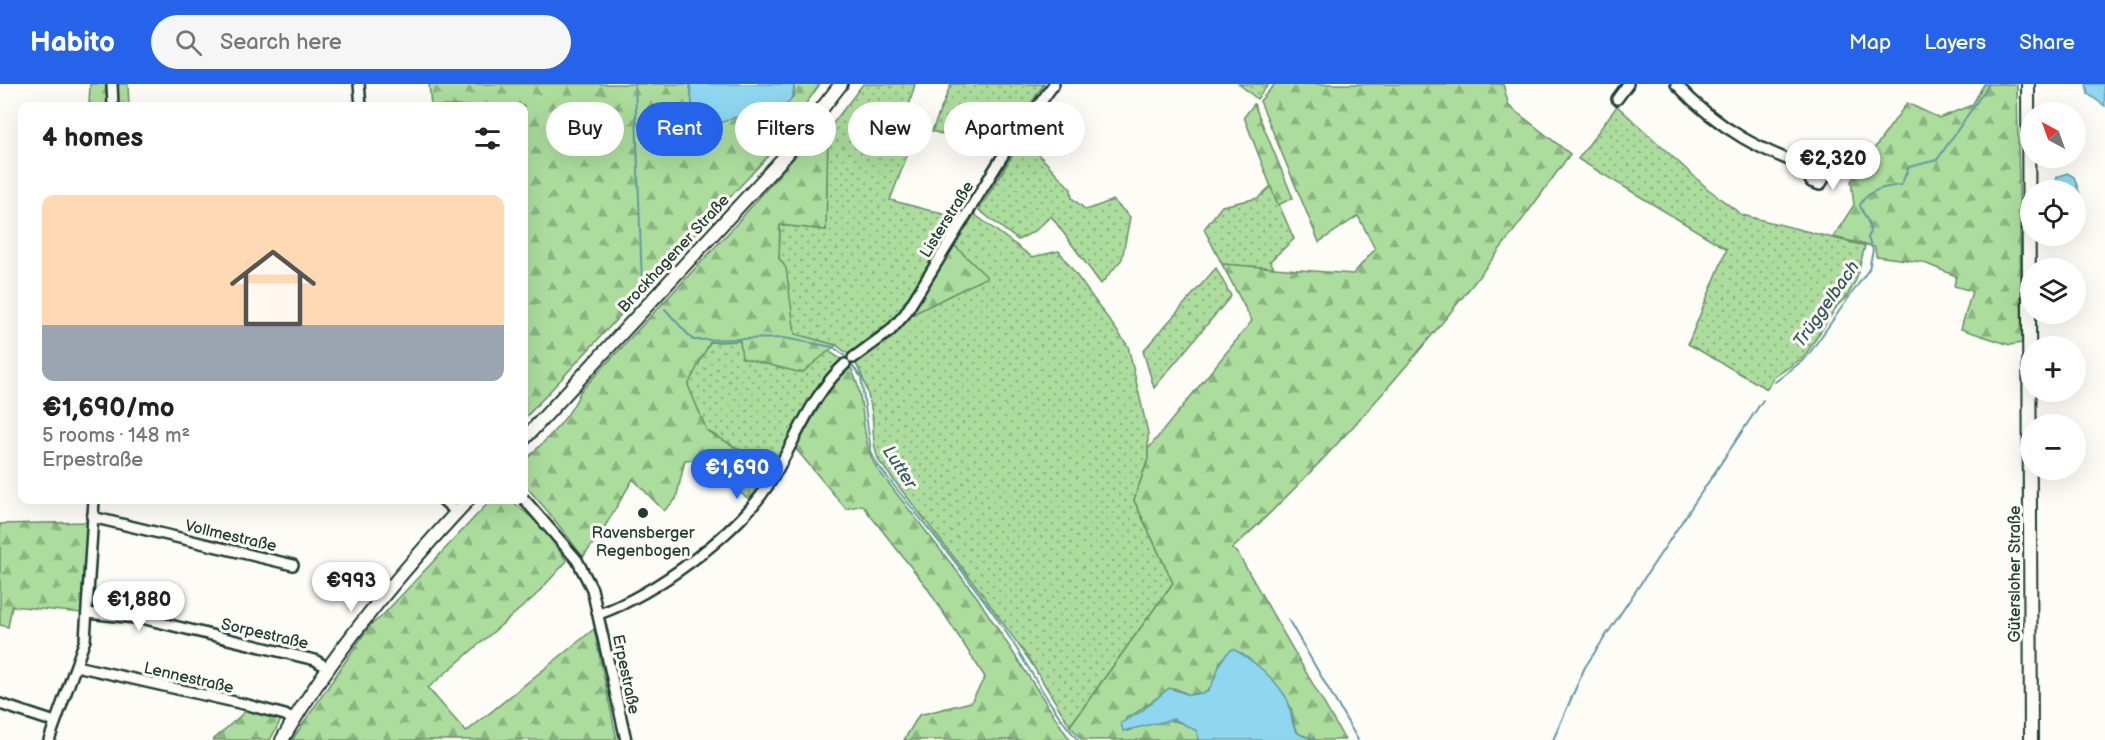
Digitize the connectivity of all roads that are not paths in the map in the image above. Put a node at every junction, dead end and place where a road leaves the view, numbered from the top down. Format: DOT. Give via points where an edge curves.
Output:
graph roads {
  1 [pos="112,84"];
  2 [pos="359,84"];
  3 [pos="841,84"];
  4 [pos="1054,84"];
  5 [pos="1628,84"];
  6 [pos="1676,84"];
  7 [pos="2028,84"];
  8 [pos="1617,99"];
  9 [pos="113,102"];
  10 [pos="361,102"];
  11 [pos="1804,166"];
  12 [pos="528,435"];
  13 [pos="94,504"];
  14 [pos="447,504"];
  15 [pos="464,504"];
  16 [pos="528,504"];
  17 [pos="456,512"];
  18 [pos="92,517"];
  19 [pos="293,565"];
  20 [pos="87,613"];
  21 [pos="599,614"];
  22 [pos="76,666"];
  23 [pos="328,668"];
  24 [pos="0,704"];
  25 [pos="293,720"];
  26 [pos="55,722"];
  27 [pos="49,740"];
  28 [pos="282,740"];
  29 [pos="626,740"];
  30 [pos="2031,740"];
  1 -- 9 [label="street"];
  2 -- 10 [label="street"];
  3 -- 12 [label="main road, Brockhagener Straße" via="786,155"];
  4 -- 21 [label="street, Listerstraße" via="1007,149 905,314 890,331 834,375 768,486 702,555"];
  5 -- 8 [label="street"];
  6 -- 11 [label="street" via="1714,121 1738,137"];
  7 -- 30 [label="main road, Gütersloher Straße"];
  13 -- 18 [label="street"];
  14 -- 17 [label="street"];
  15 -- 17 [label="main road"];
  16 -- 21 [label="street, Erpestraße" via="577,560"];
  17 -- 23 [label="main road" via="384,594"];
  18 -- 19 [label="street, Vollmestraße"];
  18 -- 20 [label="street"];
  20 -- 22 [label="street" via="85,640"];
  20 -- 23 [label="street, Sorpestraße" via="145,619 315,660"];
  21 -- 29 [label="street, Erpestraße"];
  22 -- 25 [label="street, Lennestraße" via="248,705"];
  22 -- 26 [label="street"];
  23 -- 25 [label="main road"];
  24 -- 26 [label="street"];
  25 -- 28 [label="main road"];
  26 -- 27 [label="street"];
}
